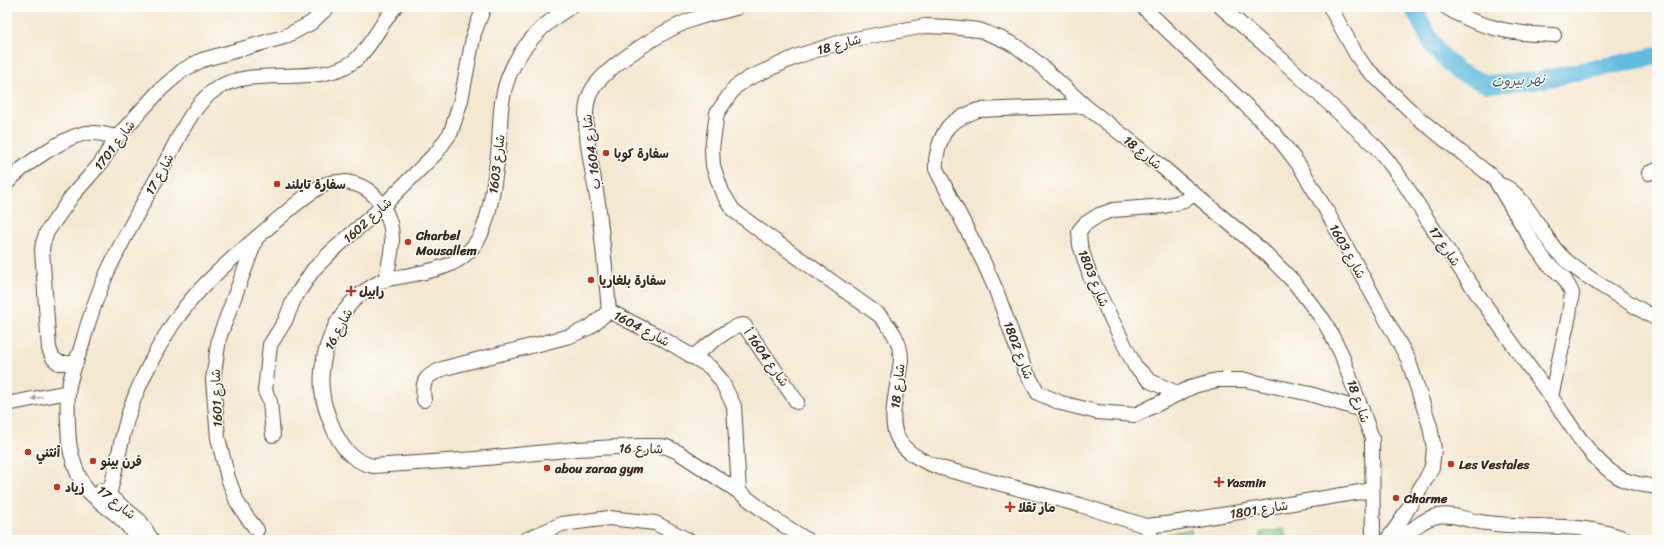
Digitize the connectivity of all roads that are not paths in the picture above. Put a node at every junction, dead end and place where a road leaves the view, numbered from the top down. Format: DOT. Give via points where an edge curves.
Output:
graph roads {
  1 [pos="328,7"];
  2 [pos="395,7"];
  3 [pos="484,7"];
  4 [pos="570,7"];
  5 [pos="1143,7"];
  6 [pos="1221,7"];
  7 [pos="1330,7"];
  8 [pos="1446,7"];
  9 [pos="736,8"];
  10 [pos="1554,35"];
  11 [pos="1085,106"];
  12 [pos="117,137"];
  13 [pos="7,183"];
  14 [pos="1498,185"];
  15 [pos="1194,194"];
  16 [pos="383,206"];
  17 [pos="256,238"];
  18 [pos="385,280"];
  19 [pos="609,310"];
  20 [pos="1657,319"];
  21 [pos="692,357"];
  22 [pos="76,363"];
  23 [pos="68,392"];
  24 [pos="1179,394"];
  25 [pos="1551,397"];
  26 [pos="424,400"];
  27 [pos="797,402"];
  28 [pos="7,404"];
  29 [pos="1362,410"];
  30 [pos="273,435"];
  31 [pos="121,446"];
  32 [pos="76,468"];
  33 [pos="1657,487"];
  34 [pos="1372,490"];
  35 [pos="739,492"];
  36 [pos="112,498"];
  37 [pos="1146,526"];
  38 [pos="257,530"];
  39 [pos="136,540"];
  40 [pos="152,540"];
  41 [pos="525,540"];
  42 [pos="688,540"];
  43 [pos="807,540"];
  44 [pos="1153,540"];
  45 [pos="1373,540"];
  46 [pos="1387,540"];
  47 [pos="1400,540"];
  48 [pos="1627,540"];
  1 -- 12 [label="street, شارع 1701" via="311,23 284,37 202,60 183,70 161,89"];
  2 -- 22 [label="street, شارع 17" via="362,52 341,68 314,74 239,80 215,89 200,103 132,223 107,273"];
  3 -- 16 [label="street, شارع 1602" via="474,33 461,100 451,132 437,152"];
  4 -- 18 [label="street, شارع 1603" via="537,32 525,45 513,66 502,101 499,146 490,204 483,231 476,244 470,252 453,264"];
  5 -- 46 [label="street, شارع 1603" via="1275,134 1326,210 1408,359 1430,426 1434,449 1432,467"];
  6 -- 25 [label="street, شارع 17" via="1286,64 1388,161 1516,350"];
  7 -- 14 [label="street" via="1365,67 1432,130 1487,171"];
  8 -- 10 [label="street" via="1458,15 1491,28 1524,34"];
  9 -- 19 [label="street, شارع 1604 ب" via="694,18 666,32 613,67 590,93 586,114 588,144 599,209"];
  11 -- 15 [label="street, شارع 18"];
  11 -- 24 [label="street, شارع 1802" via="978,110 966,115 948,128 935,157 936,169 984,263 1025,370 1038,393 1060,403 1120,415 1135,415"];
  11 -- 37 [label="street, شارع 18" via="1038,63 1016,46 1000,38 979,30 925,26 844,41 798,56 735,87 717,113 712,149 713,166 722,192 734,210 879,315 894,333 901,351 901,360 893,424 897,440 911,455 927,464"];
  12 -- 13 [label="street" via="94,133 67,140 25,167"];
  12 -- 22 [label="street, شارع 1701" via="101,163 72,196 46,232 43,243 49,349 59,363"];
  14 -- 20 [label="street" via="1511,190 1556,250 1572,266"];
  14 -- 25 [label="street" via="1534,246 1547,263 1564,278 1572,293"];
  15 -- 24 [label="street, شارع 1803" via="1184,201 1164,206 1113,210 1099,215 1079,231 1080,245 1090,276 1135,366 1150,381"];
  15 -- 29 [label="street, شارع 18" via="1277,265 1310,302 1324,320 1341,353"];
  16 -- 17 [label="street" via="367,189 355,184 336,182 317,189"];
  16 -- 18 [label="street" via="393,243"];
  16 -- 30 [label="street, شارع 1602" via="314,270 294,299 270,345 265,391 270,402"];
  17 -- 31 [label="street" via="190,301 171,327 133,402"];
  17 -- 38 [label="street, شارع 1601" via="219,338 213,380 218,438 228,478 237,502"];
  18 -- 35 [label="street, شارع 16" via="352,302 334,328 324,356 322,388 326,410 341,444 348,454 362,464 373,466 577,449 659,446 678,452"];
  19 -- 21 [label="street, شارع 1604"];
  19 -- 26 [label="street, شارع 1604" via="590,327 570,336 435,372 424,382"];
  21 -- 27 [label="street, شارع 1604 أ" via="731,329 744,325"];
  21 -- 35 [label="street, شارع 1604" via="710,367 721,380 734,406"];
  22 -- 23 [label="street, شارع 17"];
  23 -- 28 [label="street, one-way"];
  23 -- 32 [label="street, شارع 17" via="70,447"];
  24 -- 29 [label="street, شارع 1802" via="1194,386 1217,380 1246,380 1310,394"];
  25 -- 33 [label="street, شارع 17" via="1582,442 1604,466 1628,481"];
  29 -- 34 [label="street, شارع 18" via="1372,438"];
  31 -- 36 [label="street"];
  31 -- 36 [label="street" via="119,488"];
  32 -- 36 [label="street, شارع 17"];
  32 -- 36 [label="street, شارع 17" via="84,486"];
  34 -- 37 [label="street, شارع 1801"];
  34 -- 45 [label="street, شارع 18"];
  35 -- 43 [label="street, شارع 16"];
  36 -- 39 [label="street, شارع 17"];
  36 -- 40 [label="street, شارع 17" via="140,521"];
  37 -- 44 [label="street"];
  41 -- 42 [label="street" via="562,524 609,518 655,523"];
  47 -- 48 [label="street" via="1431,517 1444,515 1480,522 1590,529 1614,534"];
}
